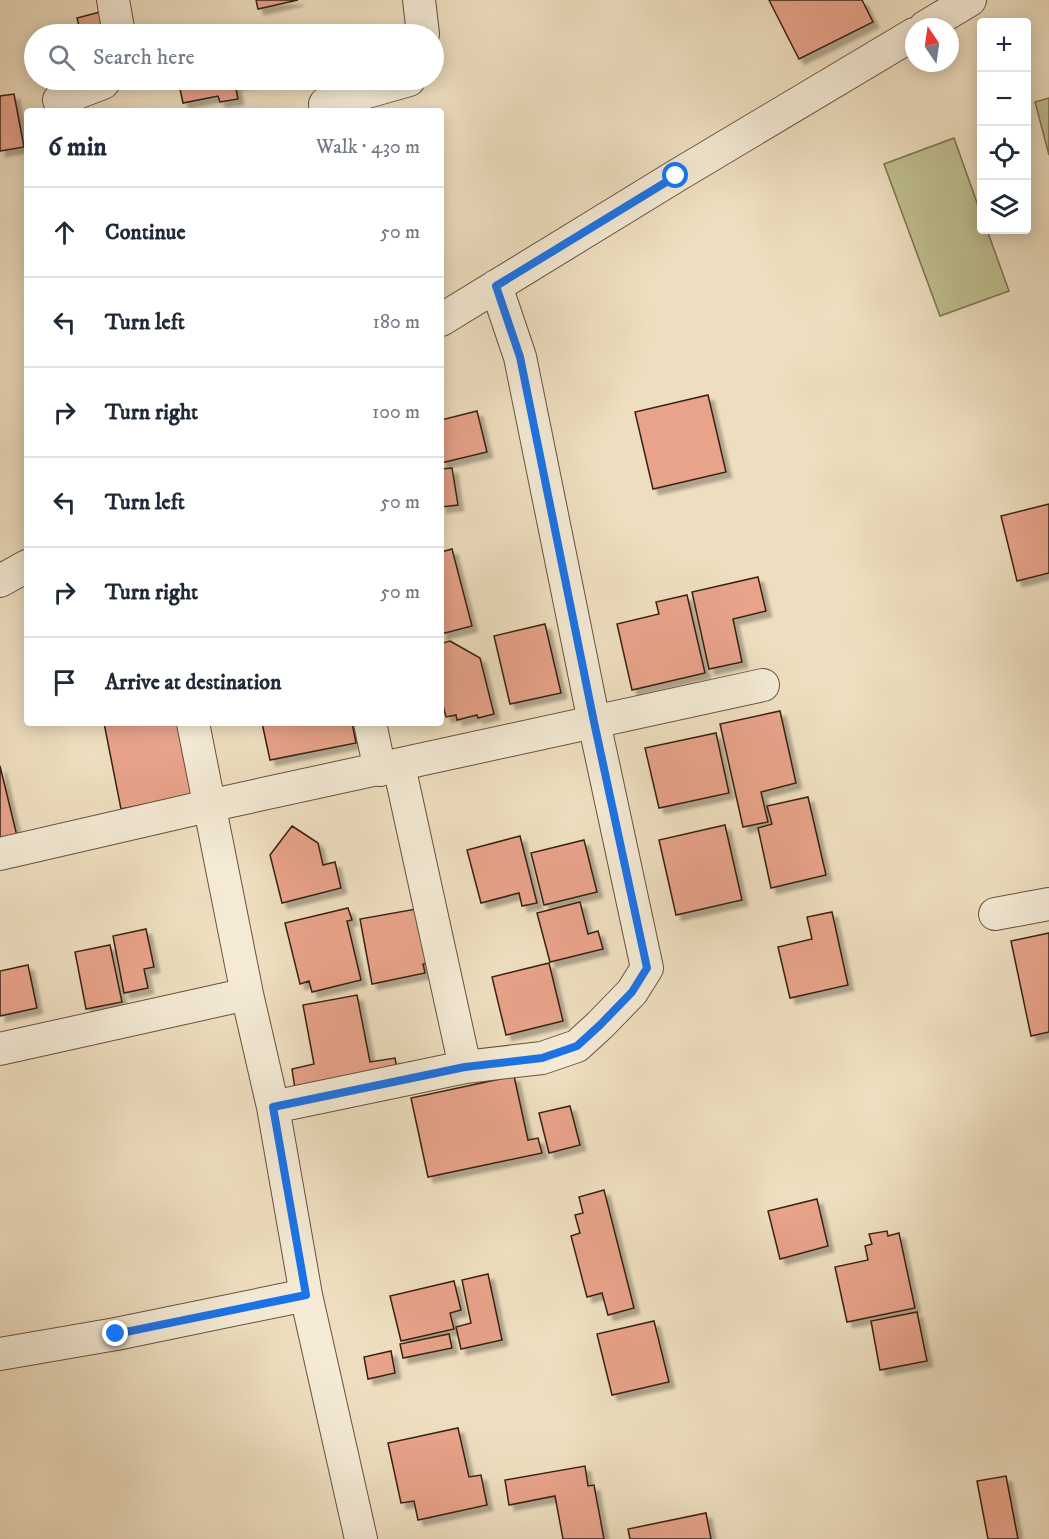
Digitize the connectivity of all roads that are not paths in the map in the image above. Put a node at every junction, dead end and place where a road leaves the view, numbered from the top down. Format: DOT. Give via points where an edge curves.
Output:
graph roads {
  1 [pos="113,0"];
  2 [pos="419,0"];
  3 [pos="970,0"];
  4 [pos="940,18"];
  5 [pos="117,24"];
  6 [pos="422,24"];
  7 [pos="905,39"];
  8 [pos="85,90"];
  9 [pos="374,90"];
  10 [pos="59,100"];
  11 [pos="325,104"];
  12 [pos="496,286"];
  13 [pos="444,318"];
  14 [pos="24,568"];
  15 [pos="0,581"];
  16 [pos="763,685"];
  17 [pos="594,722"];
  18 [pos="194,726"];
  19 [pos="371,726"];
  20 [pos="389,768"];
  21 [pos="208,806"];
  22 [pos="0,854"];
  23 [pos="1049,904"];
  24 [pos="995,914"];
  25 [pos="247,994"];
  26 [pos="0,1049"];
  27 [pos="465,1067"];
  28 [pos="273,1107"];
  29 [pos="306,1295"];
  30 [pos="0,1354"];
  31 [pos="361,1539"];
  1 -- 5 [label="street"];
  2 -- 6 [label="street"];
  3 -- 4 [label="street"];
  7 -- 12 [label="street"];
  8 -- 10 [label="street"];
  9 -- 11 [label="street"];
  12 -- 13 [label="street"];
  12 -- 17 [label="street" via="520,357"];
  14 -- 15 [label="street"];
  16 -- 17 [label="street"];
  17 -- 20 [label="street"];
  17 -- 27 [label="street" via="647,968 632,992 577,1046 542,1058"];
  18 -- 21 [label="street"];
  19 -- 20 [label="street"];
  20 -- 21 [label="street"];
  20 -- 27 [label="street"];
  21 -- 22 [label="street"];
  21 -- 25 [label="street"];
  23 -- 24 [label="street"];
  25 -- 26 [label="street"];
  25 -- 28 [label="street"];
  27 -- 28 [label="street"];
  28 -- 29 [label="street"];
  29 -- 30 [label="street"];
  29 -- 31 [label="street"];
}
